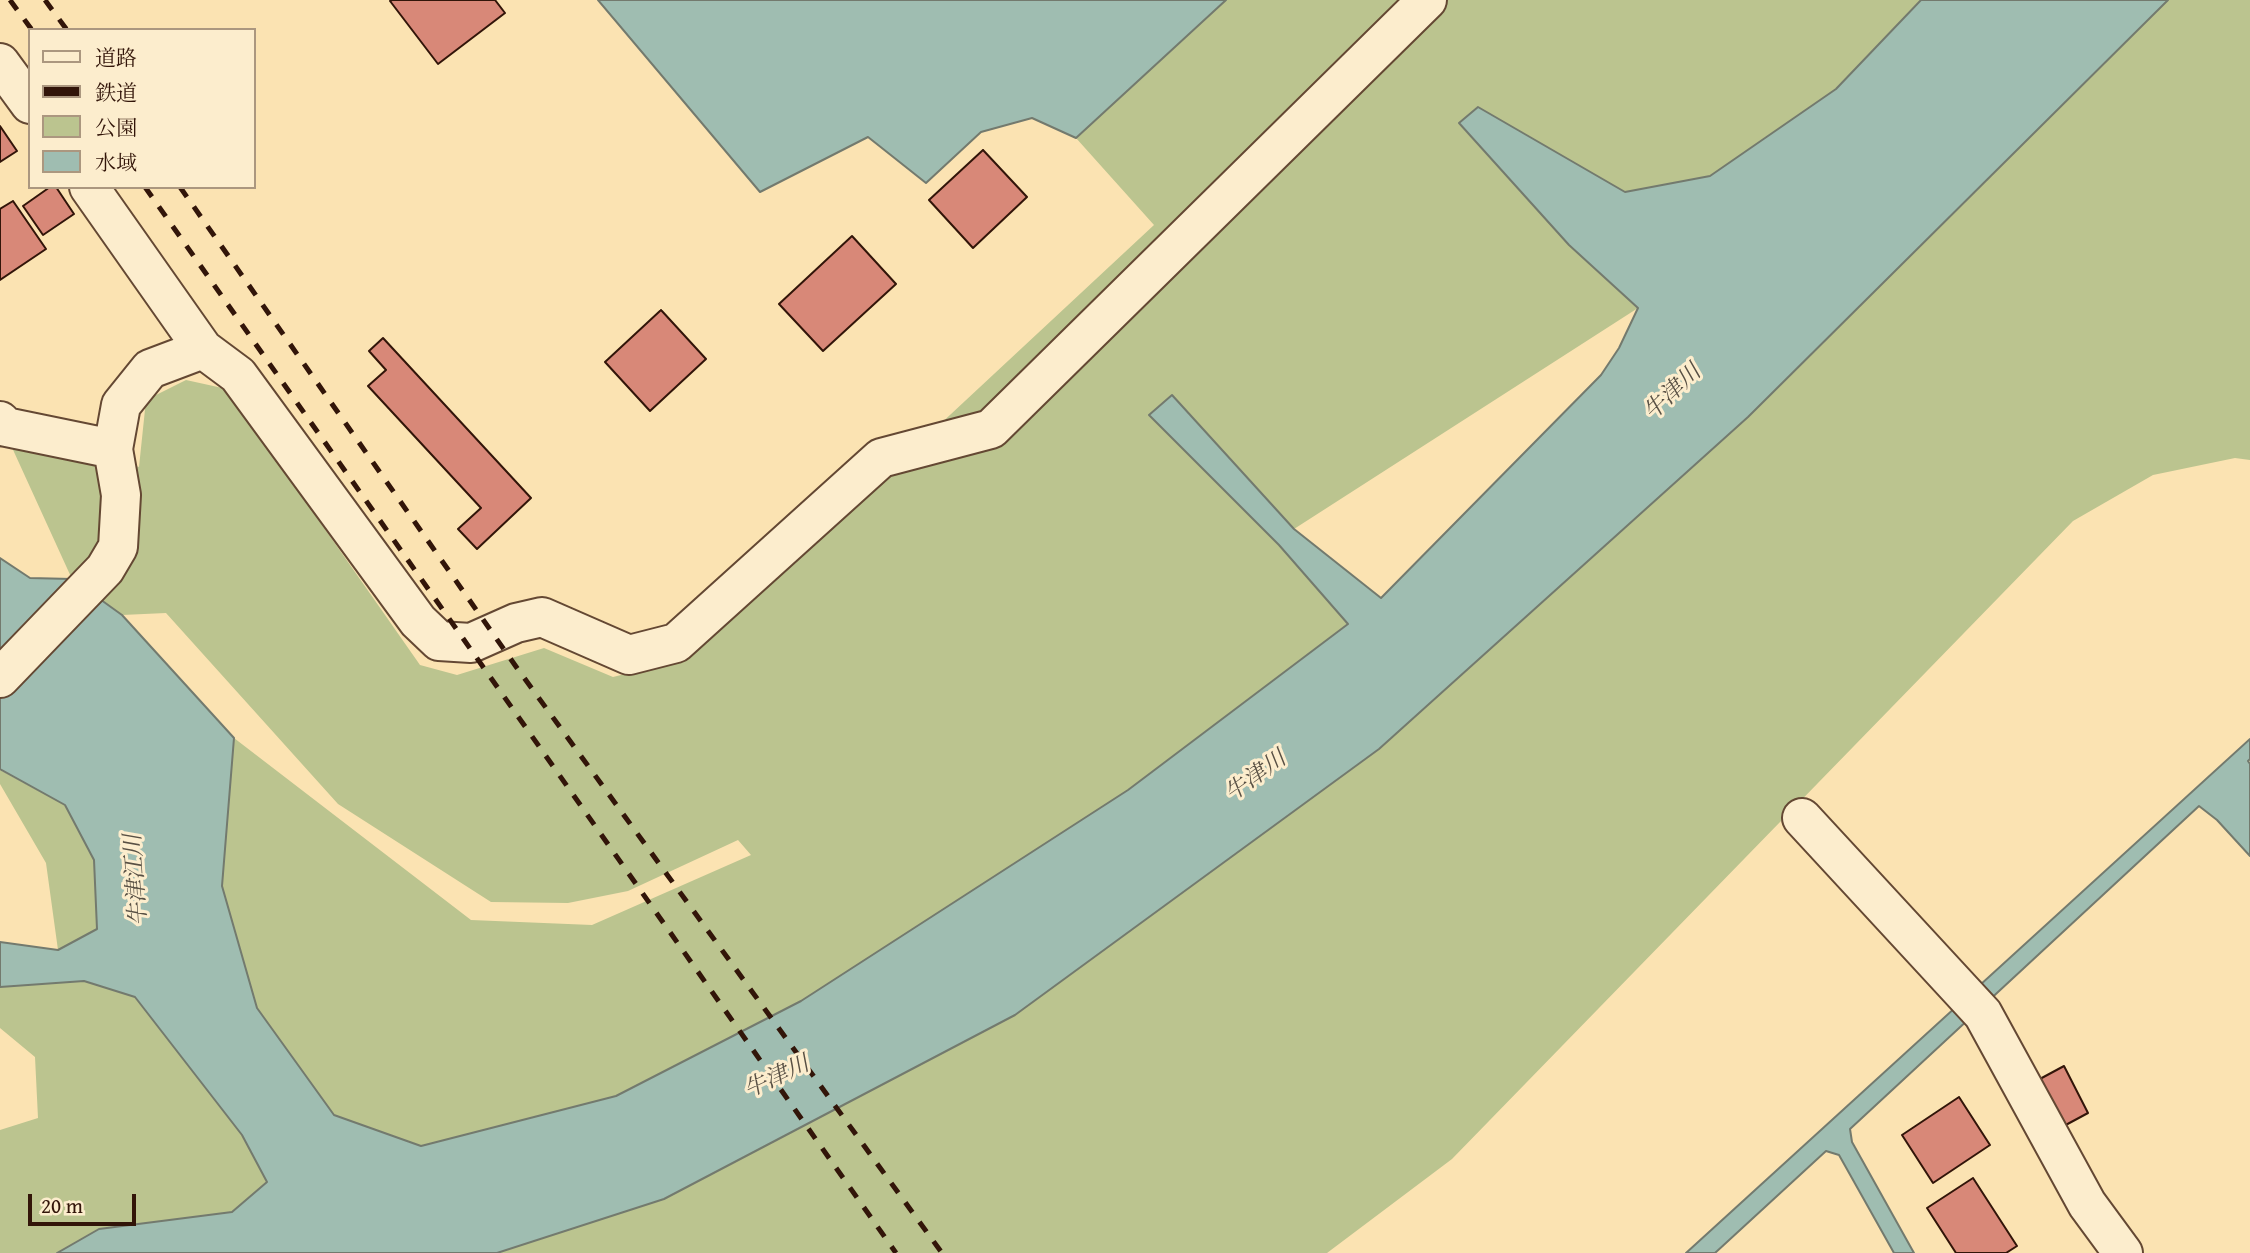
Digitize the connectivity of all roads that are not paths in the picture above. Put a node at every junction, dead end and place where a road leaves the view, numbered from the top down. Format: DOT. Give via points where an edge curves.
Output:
graph roads {
  1 [pos="1427,0"];
  2 [pos="0,62"];
  3 [pos="28,101"];
  4 [pos="90,189"];
  5 [pos="203,349"];
  6 [pos="0,421"];
  7 [pos="113,449"];
  8 [pos="0,678"];
  9 [pos="1802,818"];
  10 [pos="2123,1253"];
  1 -- 5 [label="street" via="991,429 881,458 676,643 629,654 542,617 471,643 439,641 418,621 239,374"];
  2 -- 3 [label="street"];
  4 -- 5 [label="street"];
  5 -- 7 [label="street" via="149,369 121,405"];
  6 -- 7 [label="street" via="6,427"];
  7 -- 8 [label="street" via="121,495 118,547 105,569"];
  9 -- 10 [label="street" via="1973,1003 2087,1204"];
}
